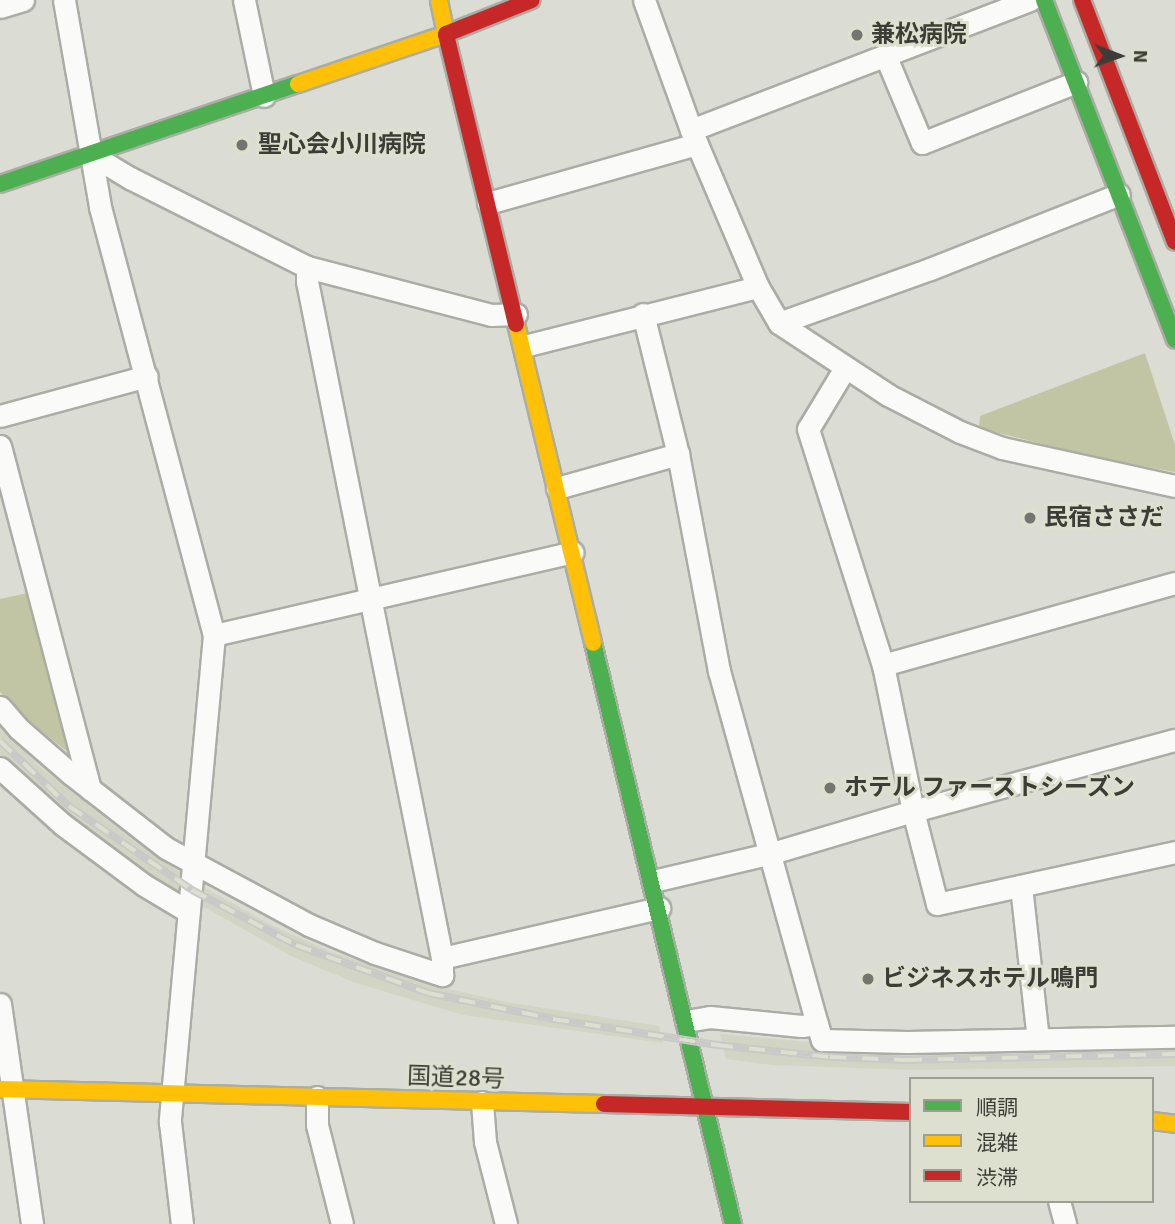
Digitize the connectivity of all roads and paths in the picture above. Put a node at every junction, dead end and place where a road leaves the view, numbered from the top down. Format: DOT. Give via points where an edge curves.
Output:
graph roads {
  1 [pos="23,0"];
  2 [pos="64,0"];
  3 [pos="244,0"];
  4 [pos="439,0"];
  5 [pos="532,0"];
  6 [pos="643,0"];
  7 [pos="1030,0"];
  8 [pos="1044,0"];
  9 [pos="1082,0"];
  10 [pos="0,7"];
  11 [pos="446,34"];
  12 [pos="886,57"];
  13 [pos="1076,82"];
  14 [pos="264,96"];
  15 [pos="694,137"];
  16 [pos="90,154"];
  17 [pos="0,184"];
  18 [pos="1119,194"];
  19 [pos="488,203"];
  20 [pos="1175,242"];
  21 [pos="307,267"];
  22 [pos="758,287"];
  23 [pos="516,314"];
  24 [pos="643,314"];
  25 [pos="779,323"];
  26 [pos="1175,340"];
  27 [pos="524,346"];
  28 [pos="845,368"];
  29 [pos="147,376"];
  30 [pos="0,416"];
  31 [pos="0,446"];
  32 [pos="678,454"];
  33 [pos="1175,486"];
  34 [pos="557,488"];
  35 [pos="573,552"];
  36 [pos="1175,583"];
  37 [pos="373,600"];
  38 [pos="214,635"];
  39 [pos="883,665"];
  40 [pos="0,707"];
  41 [pos="1175,740"];
  42 [pos="0,768"];
  43 [pos="90,789"];
  44 [pos="913,811"];
  45 [pos="1175,852"];
  46 [pos="772,853"];
  47 [pos="194,865"];
  48 [pos="653,881"];
  49 [pos="1021,886"];
  50 [pos="659,908"];
  51 [pos="189,912"];
  52 [pos="442,958"];
  53 [pos="0,1004"];
  54 [pos="685,1021"];
  55 [pos="817,1024"];
  56 [pos="1175,1037"];
  57 [pos="1038,1039"];
  58 [pos="7,1089"];
  59 [pos="173,1093"];
  60 [pos="317,1097"];
  61 [pos="482,1102"];
  62 [pos="704,1105"];
  63 [pos="909,1112"];
  64 [pos="1154,1121"];
  65 [pos="1175,1124"];
  66 [pos="1060,1203"];
  67 [pos="32,1224"];
  68 [pos="182,1224"];
  69 [pos="342,1224"];
  70 [pos="506,1224"];
  71 [pos="733,1224"];
  72 [pos="1065,1224"];
  1 -- 10 [label="street"];
  2 -- 16 [label="street"];
  3 -- 14 [label="street"];
  4 -- 11 [label="main road"];
  5 -- 11 [label="main road"];
  6 -- 15 [label="street"];
  7 -- 12 [label="street"];
  8 -- 13 [label="main road"];
  9 -- 20 [label="main road"];
  11 -- 14 [label="main road"];
  11 -- 19 [label="main road"];
  12 -- 13 [label="street" via="922,143"];
  12 -- 15 [label="street"];
  13 -- 18 [label="main road"];
  14 -- 16 [label="main road"];
  15 -- 19 [label="street"];
  15 -- 22 [label="street"];
  16 -- 17 [label="main road"];
  16 -- 21 [label="street"];
  16 -- 29 [label="street"];
  18 -- 25 [label="street"];
  18 -- 26 [label="main road"];
  19 -- 23 [label="main road"];
  21 -- 23 [label="street" via="487,314"];
  21 -- 37 [label="street"];
  22 -- 24 [label="street"];
  22 -- 25 [label="street"];
  23 -- 27 [label="main road"];
  24 -- 27 [label="street"];
  24 -- 32 [label="street"];
  25 -- 28 [label="street"];
  27 -- 34 [label="main road"];
  28 -- 33 [label="street" via="960,432 1002,448"];
  28 -- 39 [label="street" via="808,429"];
  29 -- 30 [label="street"];
  29 -- 38 [label="street"];
  31 -- 43 [label="street"];
  32 -- 34 [label="street"];
  32 -- 46 [label="street" via="719,671"];
  34 -- 35 [label="main road"];
  35 -- 37 [label="street"];
  35 -- 48 [label="main road"];
  36 -- 39 [label="street"];
  37 -- 38 [label="street"];
  37 -- 52 [label="street"];
  38 -- 47 [label="street"];
  39 -- 44 [label="street"];
  40 -- 43 [label="street"];
  41 -- 44 [label="street"];
  42 -- 51 [label="street" via="62,824"];
  43 -- 47 [label="street" via="139,830"];
  44 -- 46 [label="street"];
  44 -- 49 [label="street" via="937,904"];
  45 -- 49 [label="street"];
  46 -- 48 [label="street"];
  46 -- 55 [label="street"];
  47 -- 51 [label="street"];
  47 -- 52 [label="street" via="281,912 375,953 442,975"];
  48 -- 50 [label="main road"];
  49 -- 57 [label="street"];
  50 -- 52 [label="street"];
  50 -- 54 [label="main road"];
  51 -- 59 [label="street"];
  53 -- 58 [label="street"];
  54 -- 55 [label="street" via="710,1017"];
  54 -- 62 [label="main road"];
  55 -- 57 [label="street" via="822,1040"];
  56 -- 57 [label="street"];
  58 -- 59 [label="main road, 国道28号"];
  58 -- 67 [label="street"];
  59 -- 60 [label="main road, 国道28号"];
  59 -- 68 [label="street" via="170,1122"];
  60 -- 61 [label="main road, 国道28号"];
  60 -- 69 [label="street" via="317,1125"];
  61 -- 62 [label="main road, 国道28号"];
  61 -- 70 [label="street" via="485,1142"];
  62 -- 63 [label="main road, 国道28号"];
  62 -- 71 [label="main road"];
  64 -- 65 [label="main road"];
  66 -- 72 [label="street"];
}
